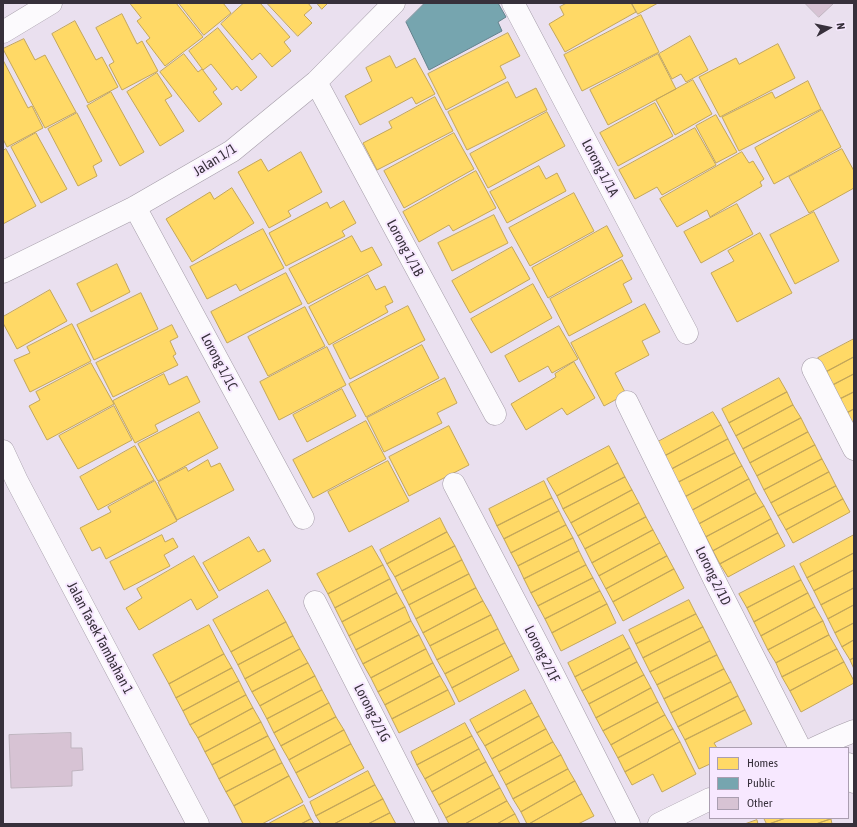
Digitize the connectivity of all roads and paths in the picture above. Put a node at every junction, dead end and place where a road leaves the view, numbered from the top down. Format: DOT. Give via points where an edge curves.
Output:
graph roads {
  1 [pos="51,3"];
  2 [pos="394,3"];
  3 [pos="513,3"];
  4 [pos="3,32"];
  5 [pos="316,82"];
  6 [pos="135,206"];
  7 [pos="3,272"];
  8 [pos="687,333"];
  9 [pos="813,369"];
  10 [pos="627,402"];
  11 [pos="495,414"];
  12 [pos="854,449"];
  13 [pos="3,451"];
  14 [pos="454,484"];
  15 [pos="303,518"];
  16 [pos="315,602"];
  17 [pos="845,739"];
  18 [pos="799,747"];
  19 [pos="818,747"];
  20 [pos="849,767"];
  21 [pos="854,782"];
  22 [pos="709,800"];
  23 [pos="667,822"];
  24 [pos="197,824"];
  25 [pos="428,824"];
  26 [pos="629,824"];
  1 -- 4 [label="street"];
  2 -- 5 [label="street, Jalan 1/1"];
  3 -- 8 [label="street, Lorong 1/1A"];
  5 -- 6 [label="street, Jalan 1/1" via="232,151"];
  5 -- 11 [label="street, Lorong 1/1B"];
  6 -- 7 [label="street, Jalan 1/1"];
  6 -- 15 [label="street, Lorong 1/1C"];
  9 -- 12 [label="street"];
  10 -- 18 [label="street, Lorong 2/1D"];
  13 -- 24 [label="street, Jalan Tasek Tambahan 1"];
  14 -- 26 [label="street, Lorong 2/1F"];
  16 -- 25 [label="street, Lorong 2/1G"];
  17 -- 19 [label="street"];
  20 -- 21 [label="street"];
  22 -- 23 [label="street"];
}
